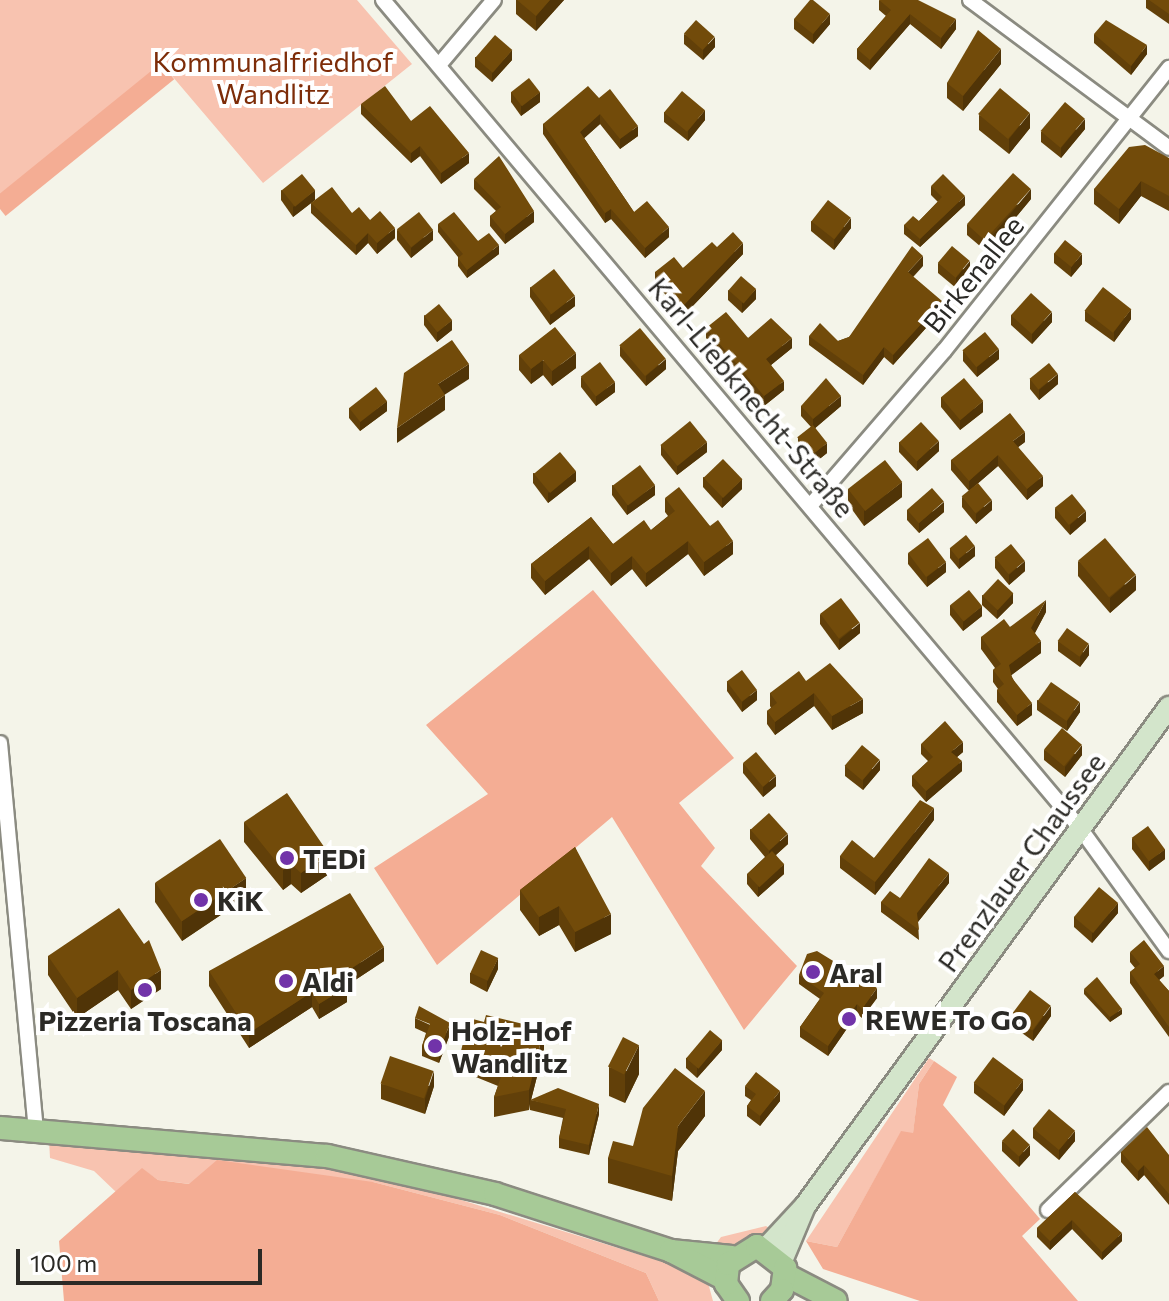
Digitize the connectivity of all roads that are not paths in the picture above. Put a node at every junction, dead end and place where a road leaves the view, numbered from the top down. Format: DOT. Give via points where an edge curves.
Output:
graph roads {
  1 [pos="383,0"];
  2 [pos="494,0"];
  3 [pos="970,0"];
  4 [pos="439,65"];
  5 [pos="1169,68"];
  6 [pos="1125,122"];
  7 [pos="1169,148"];
  8 [pos="810,506"];
  9 [pos="1169,707"];
  10 [pos="0,743"];
  11 [pos="1080,828"];
  12 [pos="1169,951"];
  13 [pos="1169,1092"];
  14 [pos="0,1128"];
  15 [pos="36,1130"];
  16 [pos="1048,1210"];
  17 [pos="778,1261"];
  18 [pos="729,1286"];
  19 [pos="783,1300"];
  20 [pos="836,1301"];
  1 -- 4 [label="street, Karl-Liebknecht-Straße"];
  2 -- 4 [label="street"];
  3 -- 6 [label="street"];
  4 -- 8 [label="street, Karl-Liebknecht-Straße"];
  5 -- 6 [label="street, Birkenallee"];
  6 -- 7 [label="street"];
  6 -- 8 [label="street, Birkenallee" via="952,341"];
  8 -- 11 [label="street, Karl-Liebknecht-Straße"];
  9 -- 11 [label="main road, Prenzlauer Chaussee"];
  10 -- 15 [label="street"];
  11 -- 12 [label="street, Karl-Liebknecht-Straße"];
  11 -- 17 [label="main road, Prenzlauer Chaussee" via="805,1206"];
  13 -- 16 [label="street"];
  14 -- 15 [label="main road"];
  15 -- 18 [label="main road" via="327,1156 495,1194 671,1251"];
  17 -- 18 [label="main road" via="747,1247"];
  17 -- 19 [label="main road"];
  17 -- 20 [label="main road"];
}
